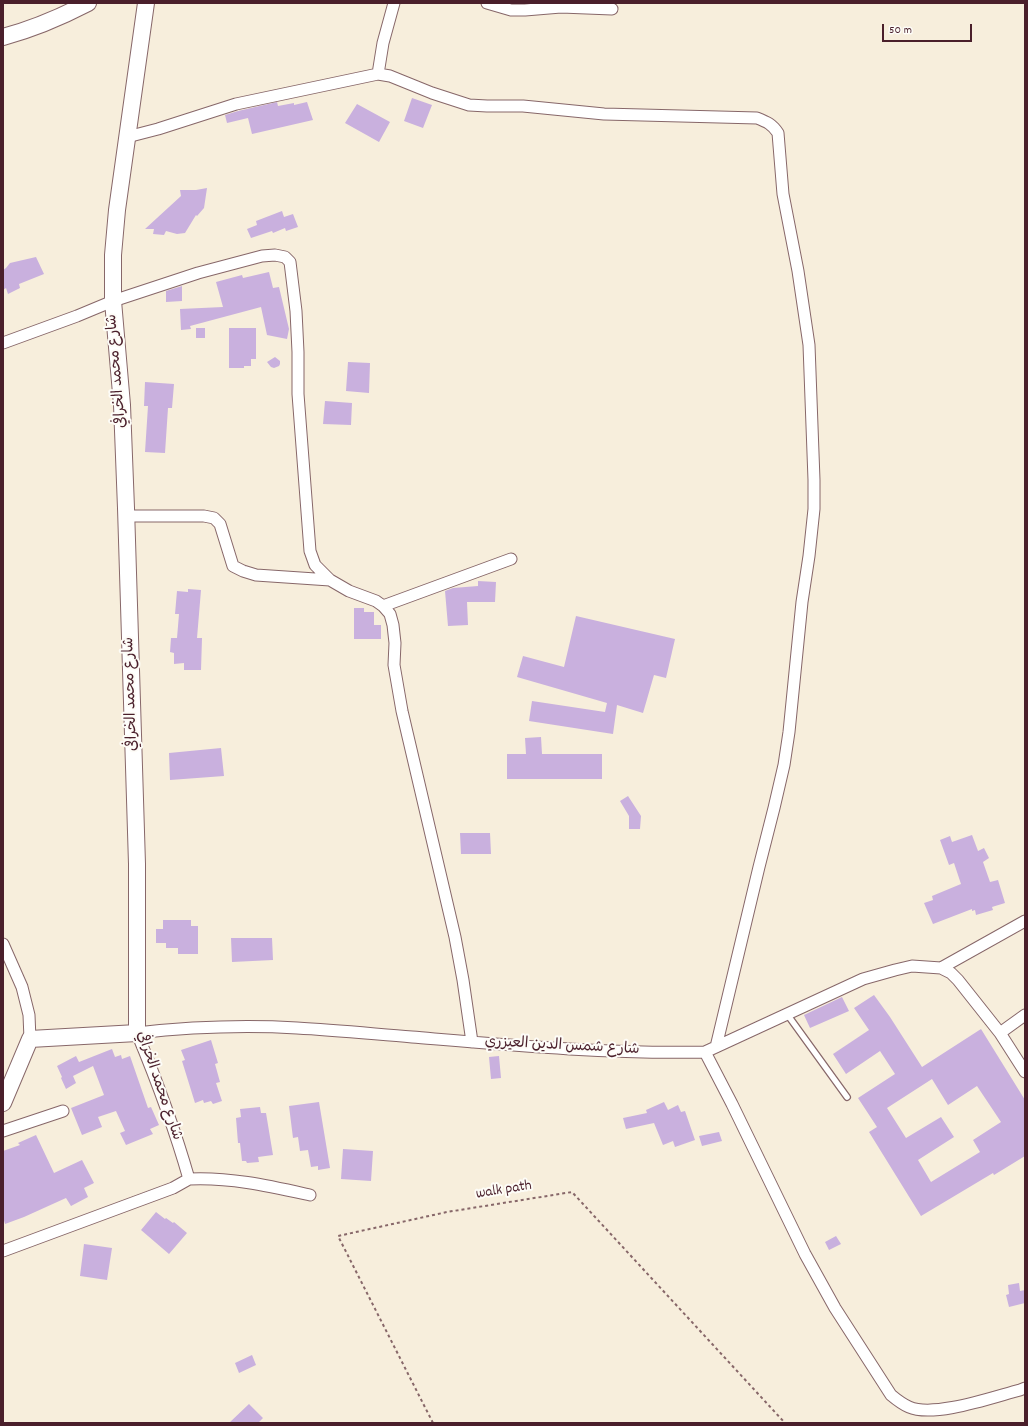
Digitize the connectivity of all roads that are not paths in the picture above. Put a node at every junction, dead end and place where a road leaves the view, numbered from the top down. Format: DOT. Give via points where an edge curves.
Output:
graph roads {
  1 [pos="88,3"];
  2 [pos="146,3"];
  3 [pos="394,3"];
  4 [pos="487,3"];
  5 [pos="560,5"];
  6 [pos="612,9"];
  7 [pos="3,37"];
  8 [pos="378,74"];
  9 [pos="127,137"];
  10 [pos="113,302"];
  11 [pos="3,344"];
  12 [pos="126,516"];
  13 [pos="511,559"];
  14 [pos="330,580"];
  15 [pos="383,606"];
  16 [pos="1025,921"];
  17 [pos="3,944"];
  18 [pos="941,968"];
  19 [pos="787,1014"];
  20 [pos="1025,1015"];
  21 [pos="137,1033"];
  22 [pos="1000,1033"];
  23 [pos="30,1039"];
  24 [pos="472,1042"];
  25 [pos="716,1047"];
  26 [pos="705,1052"];
  27 [pos="1025,1072"];
  28 [pos="846,1097"];
  29 [pos="3,1103"];
  30 [pos="63,1111"];
  31 [pos="3,1131"];
  32 [pos="189,1180"];
  33 [pos="310,1195"];
  34 [pos="3,1251"];
  35 [pos="1023,1392"];
  1 -- 7 [label="street" via="25,31"];
  2 -- 9 [label="street, شارع محمد الخرافي"];
  3 -- 8 [label="street"];
  4 -- 5 [label="street" via="511,10"];
  5 -- 6 [label="street"];
  8 -- 9 [label="street" via="236,104"];
  8 -- 25 [label="street" via="469,105 522,106 604,114 757,118 768,122 778,133 783,194 798,271 808,345 814,509 784,765"];
  9 -- 10 [label="street, شارع محمد الخرافي" via="113,255"];
  10 -- 11 [label="street"];
  10 -- 12 [label="street, شارع محمد الخرافي" via="122,404"];
  10 -- 14 [label="street" via="198,273 262,256 281,255 288,259 296,311 299,416 310,551 315,565"];
  12 -- 14 [label="street" via="214,518 220,524 233,566 256,575"];
  12 -- 21 [label="street, شارع محمد الخرافي" via="137,864"];
  13 -- 15 [label="street"];
  14 -- 15 [label="street"];
  15 -- 24 [label="street" via="390,614 393,626 394,665 402,711 455,937"];
  16 -- 18 [label="street"];
  17 -- 23 [label="street" via="24,994 29,1015"];
  18 -- 19 [label="street, شارع شمس الدين العيزري" via="912,966 870,977"];
  18 -- 22 [label="street" via="958,980"];
  19 -- 25 [label="street, شارع شمس الدين العيزري"];
  19 -- 28 [label="lane"];
  20 -- 22 [label="street"];
  21 -- 23 [label="street, شارع شمس الدين العيزري"];
  21 -- 24 [label="street, شارع شمس الدين العيزري" via="229,1026 298,1028"];
  21 -- 32 [label="street, شارع محمد الخرافي" via="177,1140"];
  22 -- 27 [label="street"];
  23 -- 29 [label="street"];
  24 -- 26 [label="street, شارع شمس الدين العيزري" via="582,1049"];
  25 -- 26 [label="street, شارع شمس الدين العيزري"];
  26 -- 35 [label="street" via="816,1274 891,1395 910,1408 928,1411"];
  30 -- 31 [label="street"];
  32 -- 33 [label="street" via="207,1178 249,1182"];
  32 -- 34 [label="street"];
}
